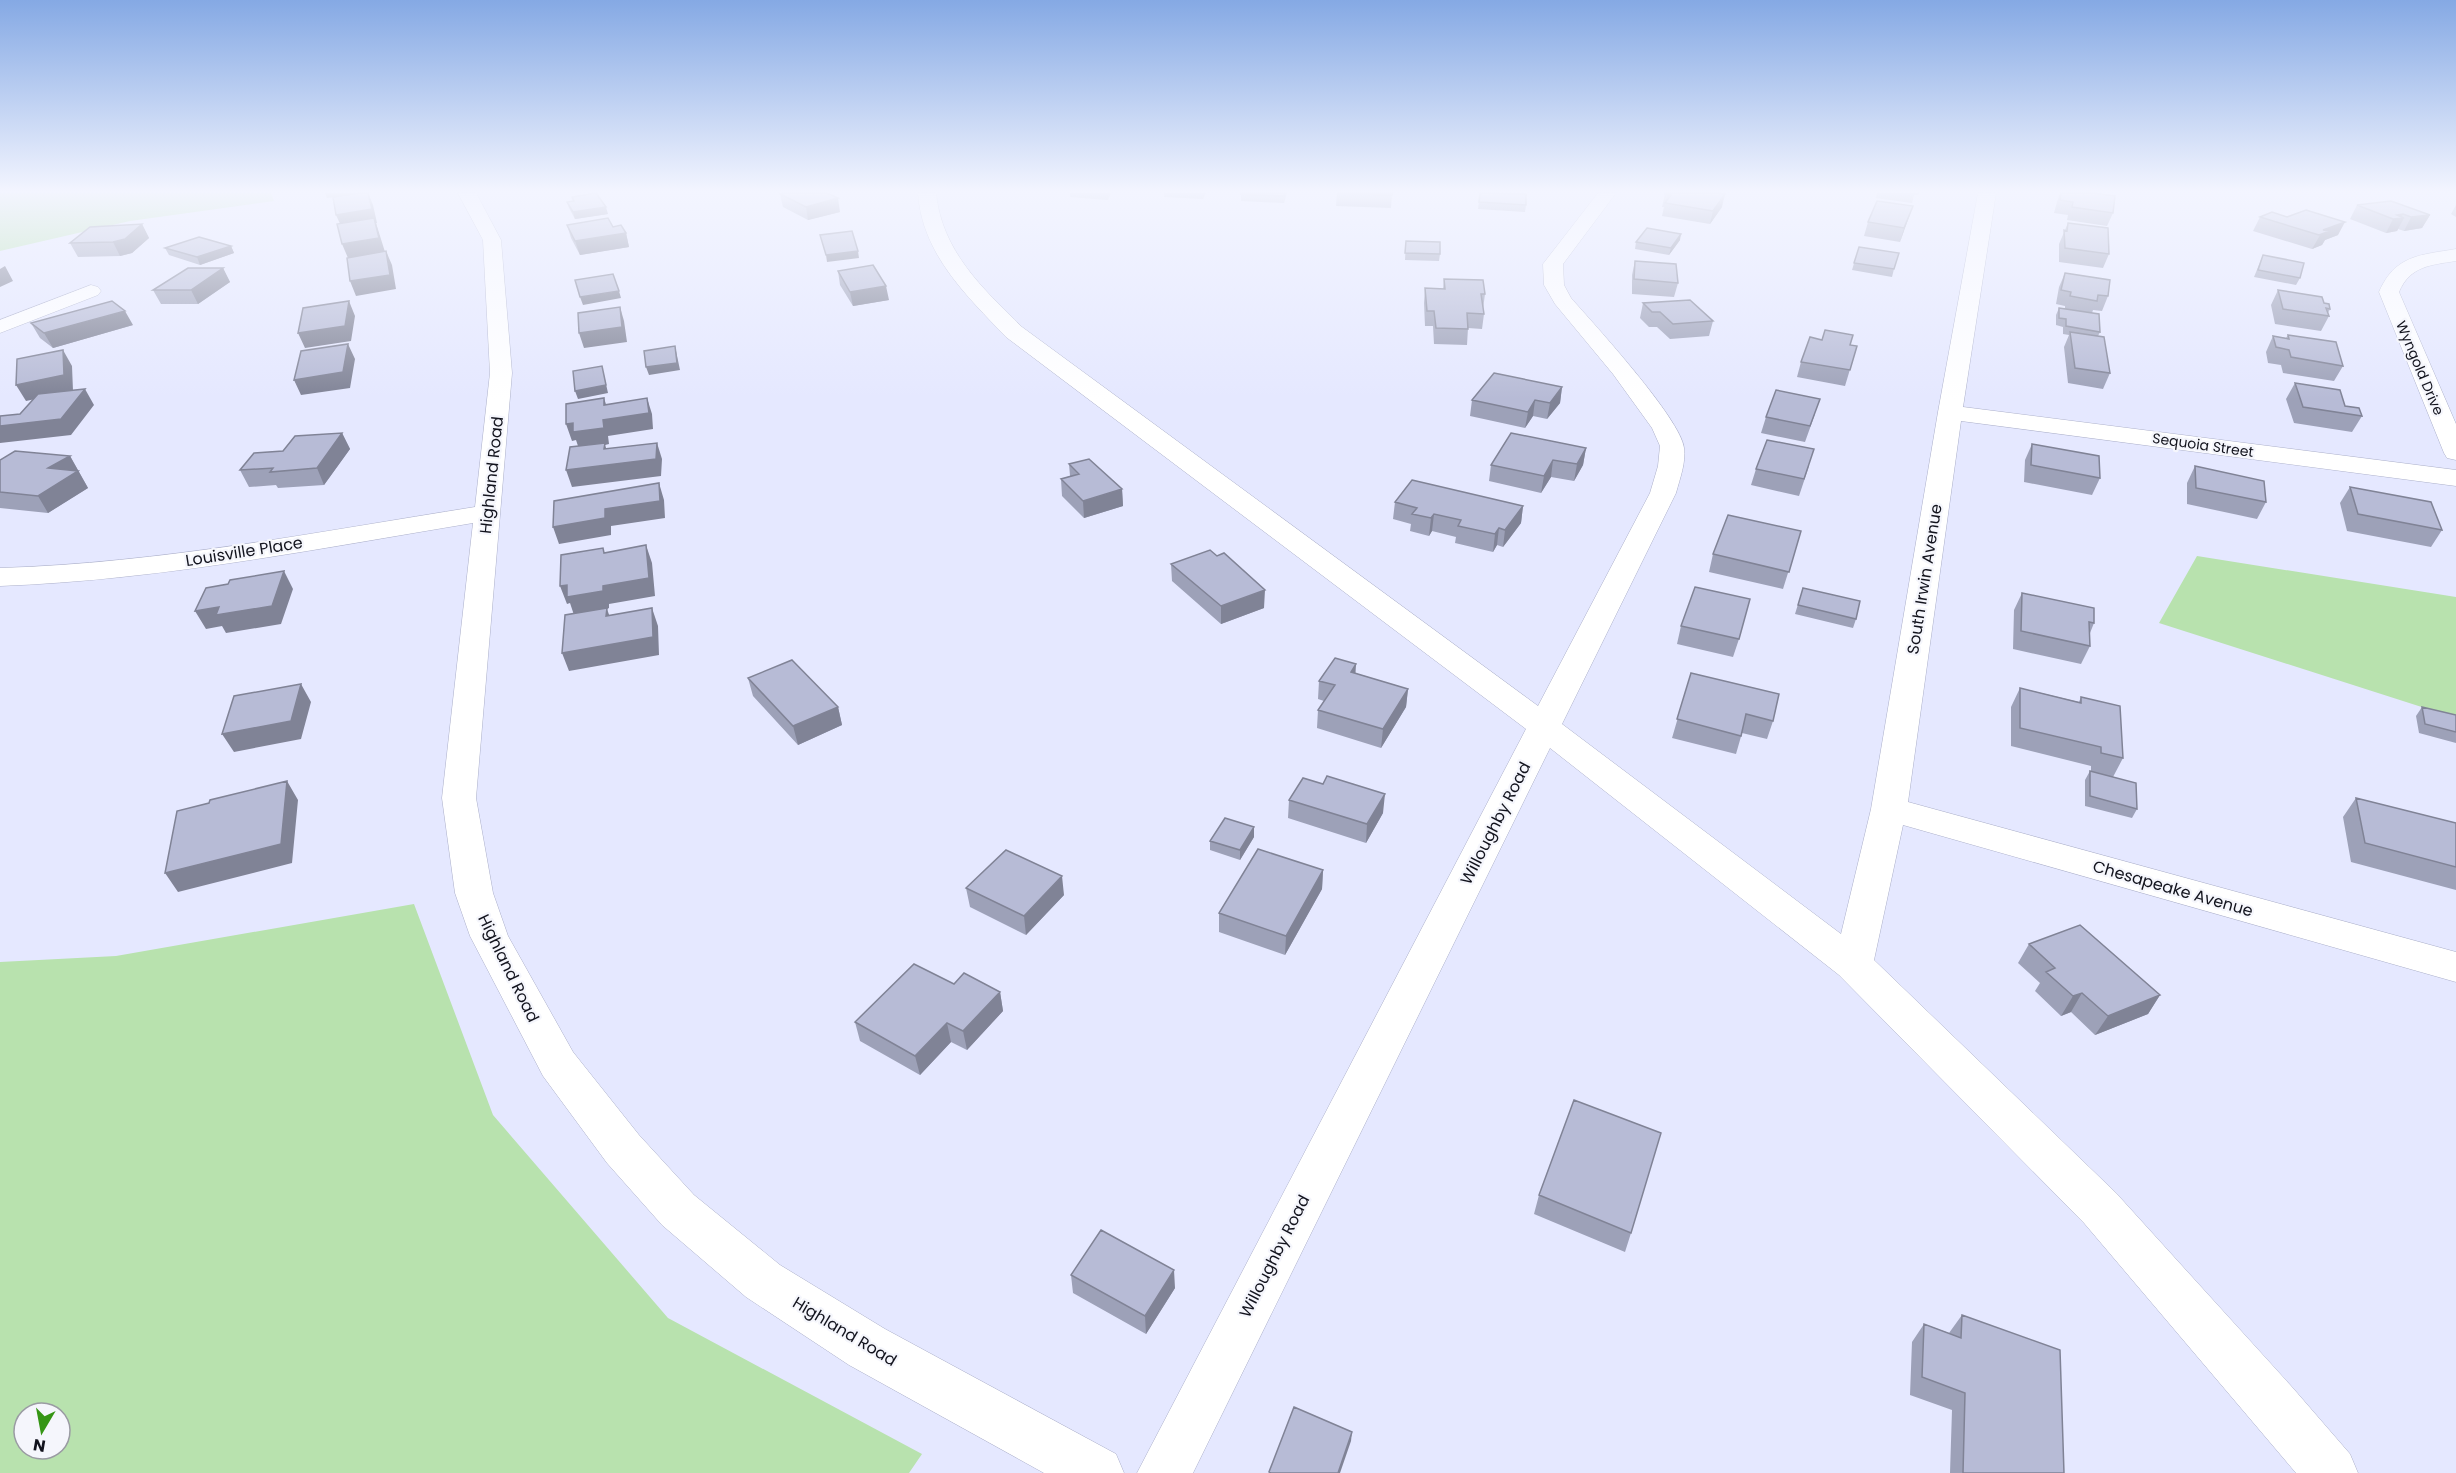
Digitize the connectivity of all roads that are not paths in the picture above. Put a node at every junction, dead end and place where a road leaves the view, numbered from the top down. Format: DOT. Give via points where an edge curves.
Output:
graph roads {
  1 [pos="493,262"];
  2 [pos="954,262"];
  3 [pos="1555,262"];
  4 [pos="1975,262"];
  5 [pos="2418,262"];
  6 [pos="91,291"];
  7 [pos="0,327"];
  8 [pos="1950,412"];
  9 [pos="2456,453"];
  10 [pos="2456,478"];
  11 [pos="487,513"];
  12 [pos="0,577"];
  13 [pos="1544,726"];
  14 [pos="1889,809"];
  15 [pos="1853,964"];
  16 [pos="2456,967"];
  17 [pos="1097,1473"];
  18 [pos="1164,1473"];
  19 [pos="2331,1473"];
  1 -- 11 [label="street, Highland Road" via="501,373"];
  2 -- 13 [label="street" via="983,302 1014,332"];
  3 -- 13 [label="street, Willoughby Road" via="1554,285 1574,317 1621,369 1664,428 1671,446 1671,466 1663,493"];
  4 -- 8 [label="street, South Irwin Avenue"];
  5 -- 9 [label="street, Wyngold Drive" via="2397,273 2390,292"];
  6 -- 7 [label="street"];
  8 -- 10 [label="street, Sequoia Street"];
  8 -- 14 [label="street, South Irwin Avenue"];
  11 -- 12 [label="street, Louisville Place" via="155,566"];
  11 -- 17 [label="street, Highland Road" via="459,798 474,893 489,936 558,1064 623,1149 678,1210 763,1281 867,1347"];
  13 -- 15 [label="street"];
  13 -- 18 [label="street, Willoughby Road"];
  14 -- 15 [label="street, South Irwin Avenue"];
  14 -- 16 [label="street, Chesapeake Avenue"];
  15 -- 19 [label="street" via="2100,1208"];
}
